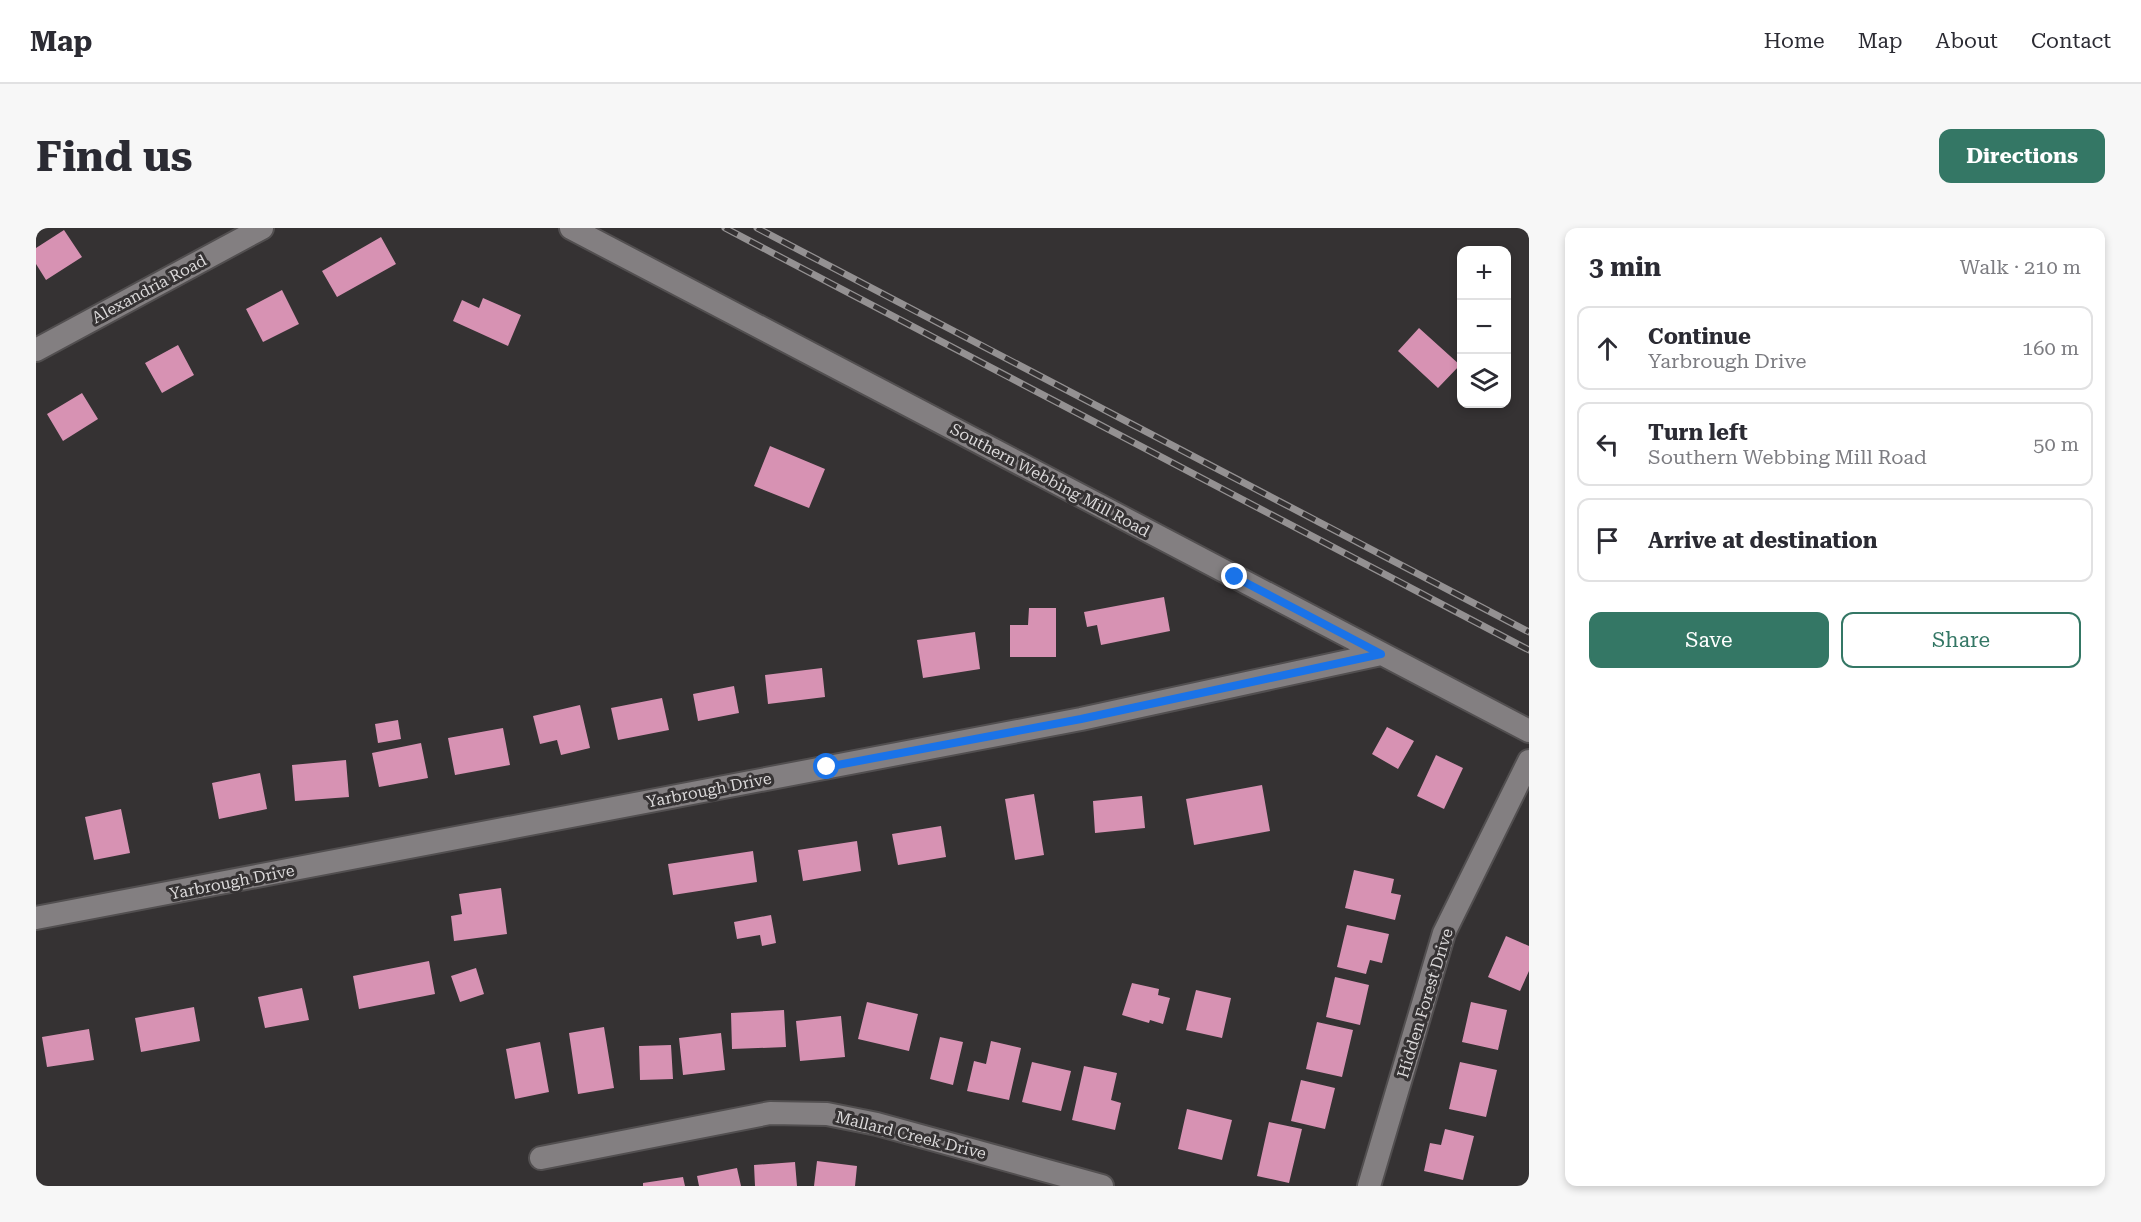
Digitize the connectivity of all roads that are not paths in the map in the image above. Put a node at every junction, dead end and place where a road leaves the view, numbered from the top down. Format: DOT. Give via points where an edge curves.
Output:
graph roads {
  1 [pos="262,228"];
  2 [pos="570,228"];
  3 [pos="36,350"];
  4 [pos="1381,654"];
  5 [pos="1529,731"];
  6 [pos="1529,761"];
  7 [pos="36,918"];
  8 [pos="540,1158"];
  9 [pos="1102,1186"];
  10 [pos="1370,1186"];
  1 -- 3 [label="street, Alexandria Road"];
  2 -- 4 [label="street, Southern Webbing Mill Road"];
  4 -- 5 [label="street, Southern Webbing Mill Road"];
  4 -- 7 [label="street, Yarbrough Drive" via="1081,719"];
  6 -- 10 [label="street, Hidden Forest Drive" via="1444,933"];
  8 -- 9 [label="street, Mallard Creek Drive" via="770,1113 827,1114"];
}
